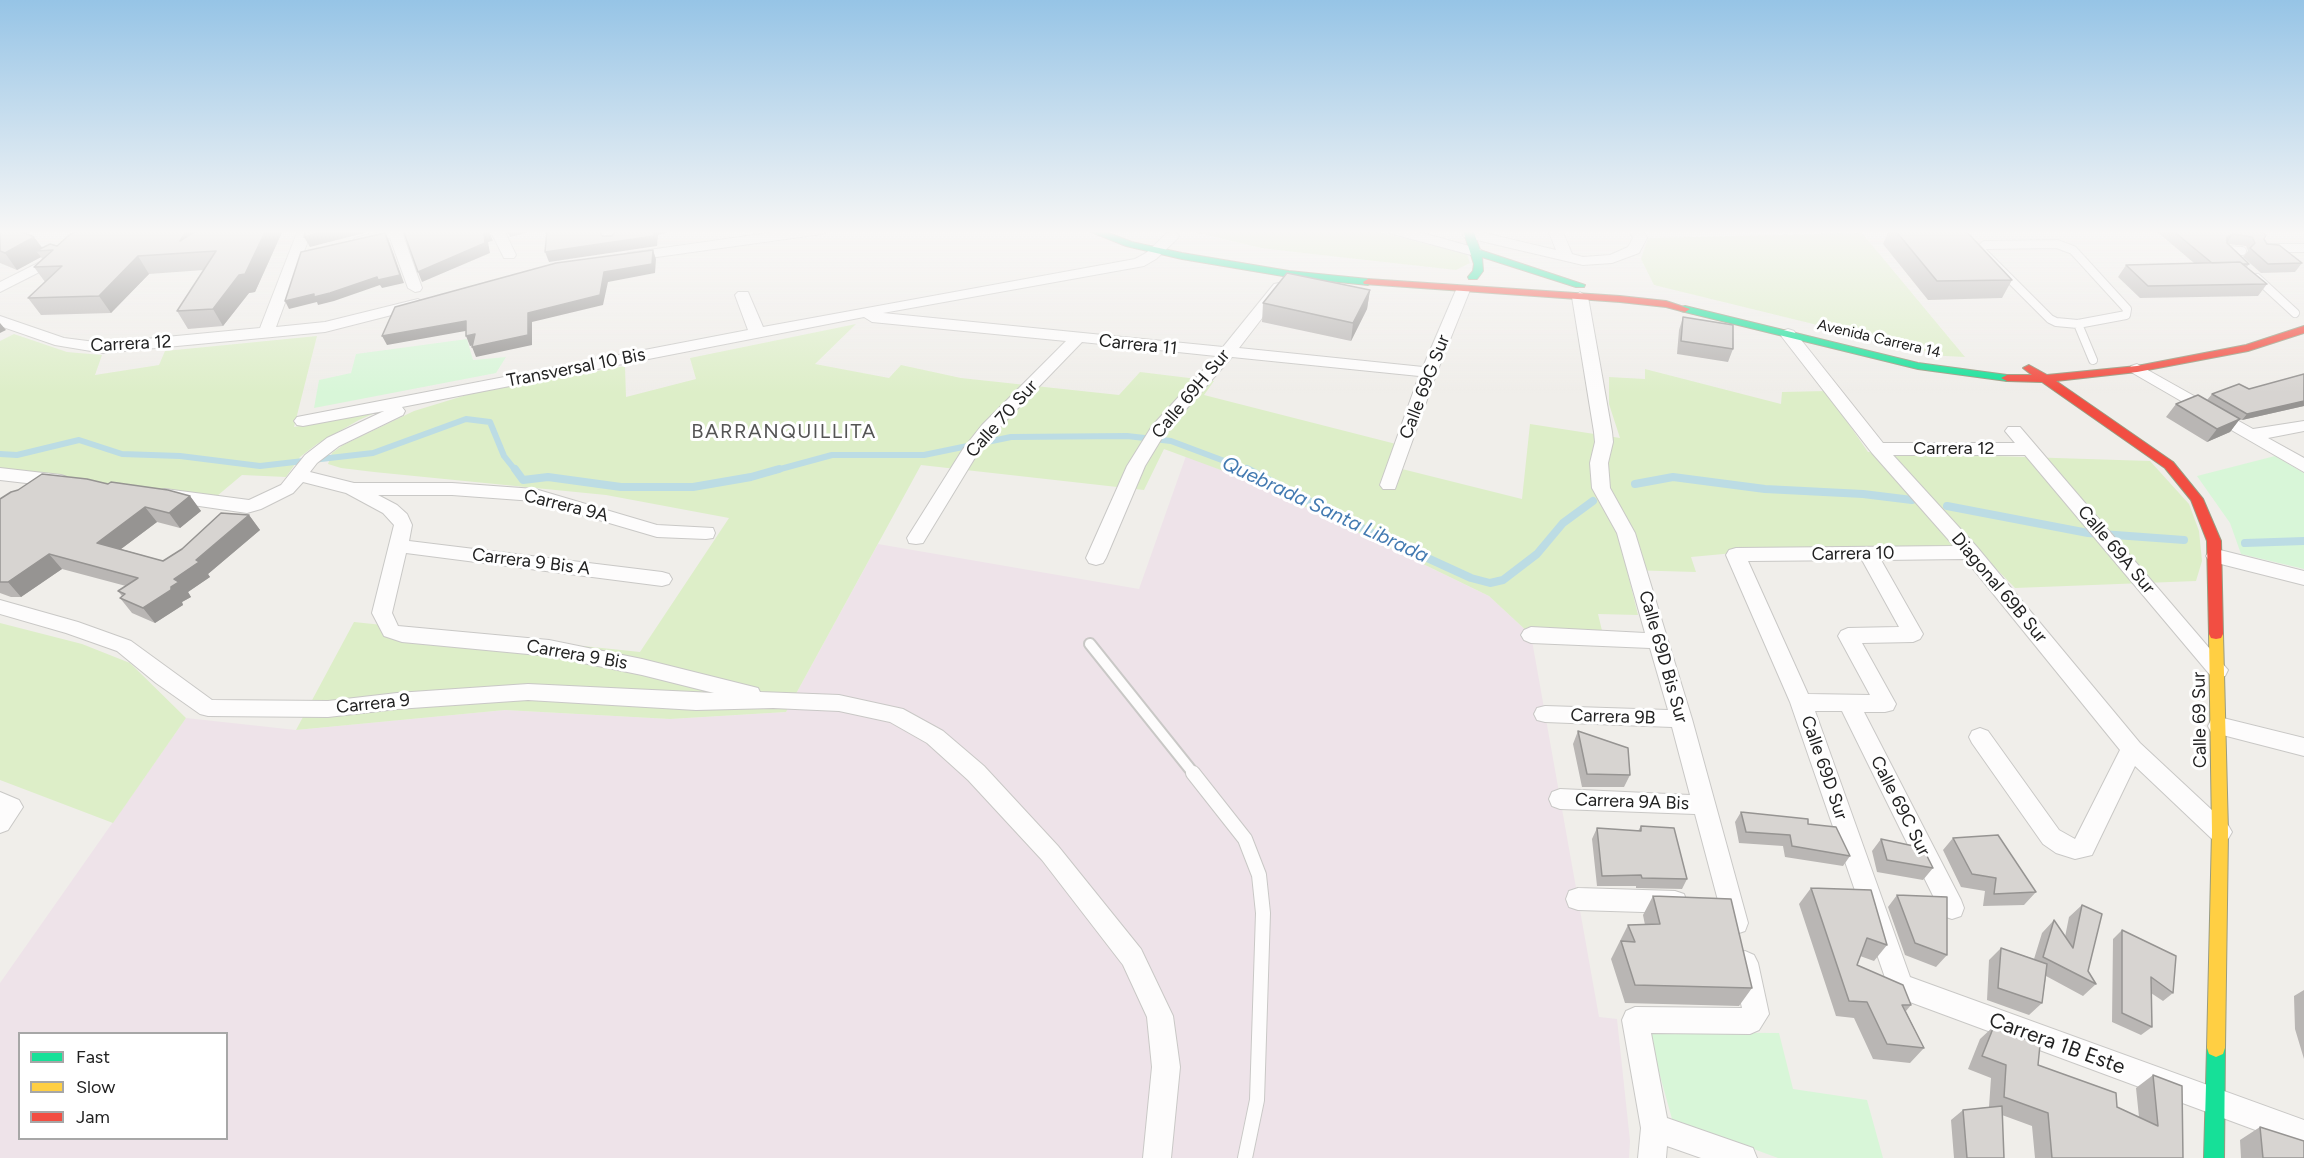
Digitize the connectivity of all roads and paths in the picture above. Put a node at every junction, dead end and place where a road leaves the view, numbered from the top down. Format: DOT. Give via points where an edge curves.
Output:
graph roads {
  1 [pos="289,284"];
  2 [pos="414,284"];
  3 [pos="1022,284"];
  4 [pos="1281,284"];
  5 [pos="1387,284"];
  6 [pos="1431,284"];
  7 [pos="1468,284"];
  8 [pos="1483,284"];
  9 [pos="1561,284"];
  10 [pos="2015,284"];
  11 [pos="2103,284"];
  12 [pos="2262,284"];
  13 [pos="415,288"];
  14 [pos="1580,291"];
  15 [pos="742,295"];
  16 [pos="435,299"];
  17 [pos="2294,313"];
  18 [pos="849,315"];
  19 [pos="0,321"];
  20 [pos="2078,324"];
  21 [pos="2304,329"];
  22 [pos="757,333"];
  23 [pos="266,334"];
  24 [pos="1788,334"];
  25 [pos="1078,339"];
  26 [pos="1226,354"];
  27 [pos="2120,357"];
  28 [pos="2093,360"];
  29 [pos="2029,368"];
  30 [pos="2137,369"];
  31 [pos="1429,372"];
  32 [pos="2045,379"];
  33 [pos="435,396"];
  34 [pos="303,421"];
  35 [pos="2304,426"];
  36 [pos="2014,431"];
  37 [pos="2251,435"];
  38 [pos="1878,448"];
  39 [pos="2030,449"];
  40 [pos="2304,466"];
  41 [pos="302,472"];
  42 [pos="0,474"];
  43 [pos="80,483"];
  44 [pos="1389,485"];
  45 [pos="352,489"];
  46 [pos="149,492"];
  47 [pos="706,533"];
  48 [pos="916,538"];
  49 [pos="399,546"];
  50 [pos="1970,552"];
  51 [pos="1869,554"];
  52 [pos="1736,555"];
  53 [pos="2216,556"];
  54 [pos="1096,558"];
  55 [pos="2304,578"];
  56 [pos="662,579"];
  57 [pos="0,607"];
  58 [pos="1531,635"];
  59 [pos="1658,641"];
  60 [pos="1090,644"];
  61 [pos="2218,669"];
  62 [pos="773,700"];
  63 [pos="1801,702"];
  64 [pos="1849,704"];
  65 [pos="1545,714"];
  66 [pos="1682,719"];
  67 [pos="2218,726"];
  68 [pos="1980,737"];
  69 [pos="2304,747"];
  70 [pos="2132,749"];
  71 [pos="1560,799"];
  72 [pos="1704,806"];
  73 [pos="2220,832"];
  74 [pos="1578,899"];
  75 [pos="1712,903"];
  76 [pos="1952,908"];
  77 [pos="1900,986"];
  78 [pos="2214,1101"];
  79 [pos="1655,1128"];
  80 [pos="2304,1134"];
  81 [pos="1157,1158"];
  82 [pos="1245,1158"];
  83 [pos="1652,1158"];
  84 [pos="1743,1158"];
  85 [pos="2214,1158"];
  1 -- 23 [label="street"];
  2 -- 13 [label="street"];
  3 -- 18 [label="street, Transversal 10 Bis"];
  4 -- 26 [label="street, Calle 69H Sur"];
  5 -- 6 [label="main road, Avenida Carrera 14"];
  7 -- 31 [label="street, Calle 69G Sur"];
  8 -- 14 [label="main road, Avenida Carrera 14"];
  9 -- 14 [label="main road"];
  10 -- 20 [label="lane" via="2050,319"];
  11 -- 20 [label="lane" via="2128,312"];
  12 -- 17 [label="lane"];
  14 -- 24 [label="main road, Avenida Carrera 14" via="1666,304"];
  14 -- 29 [label="main road, Avenida Carrera 14" via="1680,296 1947,361 1993,368"];
  14 -- 59 [label="street, Calle 69D Bis Sur" via="1603,432 1601,488 1626,533"];
  15 -- 22 [label="street"];
  16 -- 23 [label="street, Carrera 12" via="350,323"];
  18 -- 22 [label="street, Transversal 10 Bis"];
  18 -- 25 [label="street, Carrera 11"];
  19 -- 23 [label="street, Carrera 12" via="62,342 103,348"];
  20 -- 28 [label="lane"];
  21 -- 30 [label="main road, Avenida Carrera 14" via="2248,348"];
  22 -- 33 [label="street, Transversal 10 Bis"];
  24 -- 32 [label="main road, Avenida Carrera 14" via="1946,371 1994,378"];
  24 -- 38 [label="street, Diagonal 69B Sur"];
  25 -- 26 [label="street, Carrera 11"];
  25 -- 48 [label="street, Calle 70 Sur" via="982,436"];
  26 -- 31 [label="street, Carrera 11"];
  26 -- 54 [label="street, Calle 69H Sur" via="1158,430 1136,466"];
  27 -- 28 [label="main road, Avenida Carrera 14"];
  28 -- 29 [label="main road, Avenida Carrera 14"];
  29 -- 32 [label="main road, Calle 69 Sur"];
  30 -- 32 [label="main road, Avenida Carrera 14"];
  30 -- 37 [label="street"];
  31 -- 44 [label="street, Calle 69G Sur"];
  32 -- 53 [label="main road, Calle 69 Sur" via="2154,453 2183,480 2204,512"];
  33 -- 34 [label="street, Transversal 10 Bis"];
  33 -- 41 [label="street" via="360,427 321,450"];
  35 -- 37 [label="street"];
  36 -- 39 [label="street, Calle 69A Sur"];
  37 -- 40 [label="street"];
  38 -- 39 [label="street, Carrera 12"];
  38 -- 50 [label="street, Diagonal 69B Sur"];
  39 -- 61 [label="street, Calle 69A Sur"];
  41 -- 45 [label="street"];
  41 -- 46 [label="street" via="280,493 247,507"];
  42 -- 43 [label="street"];
  45 -- 47 [label="street, Carrera 9A" via="452,489 535,495 657,531"];
  45 -- 49 [label="street" via="390,508 400,518 403,525"];
  49 -- 56 [label="street, Carrera 9 Bis A"];
  49 -- 62 [label="street, Carrera 9 Bis" via="382,613 391,631 549,648"];
  50 -- 51 [label="street, Carrera 10"];
  50 -- 70 [label="street, Diagonal 69B Sur"];
  51 -- 52 [label="street, Carrera 10"];
  51 -- 64 [label="street" via="1912,634 1848,636 1885,704"];
  52 -- 63 [label="street, Calle 69D Sur"];
  53 -- 55 [label="street"];
  53 -- 61 [label="main road, Calle 69 Sur"];
  57 -- 62 [label="street, Carrera 9" via="124,646 208,708 328,709 528,692 696,702"];
  58 -- 59 [label="street"];
  59 -- 66 [label="street, Calle 69D Bis Sur"];
  60 -- 82 [label="lane" via="1245,838 1259,875 1263,912 1257,1100"];
  61 -- 67 [label="main road, Calle 69 Sur"];
  62 -- 81 [label="street" via="839,703 905,720 935,737 976,773 1050,853 1132,957 1160,1016 1166,1067"];
  63 -- 64 [label="street"];
  63 -- 77 [label="street, Calle 69D Sur"];
  64 -- 76 [label="street, Calle 69C Sur"];
  65 -- 66 [label="street, Carrera 9B"];
  66 -- 72 [label="street, Calle 69D Bis Sur"];
  67 -- 69 [label="street"];
  67 -- 73 [label="main road, Calle 69 Sur"];
  68 -- 70 [label="street" via="2051,837 2064,846 2084,848"];
  70 -- 73 [label="street, Diagonal 69B Sur"];
  71 -- 72 [label="street, Carrera 9A Bis"];
  72 -- 75 [label="street, Calle 69D Bis Sur"];
  73 -- 78 [label="main road, Calle 69 Sur"];
  74 -- 75 [label="street"];
  75 -- 79 [label="street, Calle 69D Bis Sur" via="1756,1014 1750,1020 1635,1020"];
  77 -- 78 [label="street, Carrera 1B Este"];
  78 -- 80 [label="street"];
  78 -- 85 [label="main road, Calle 69 Sur"];
  79 -- 83 [label="street"];
  79 -- 84 [label="street"];
}
